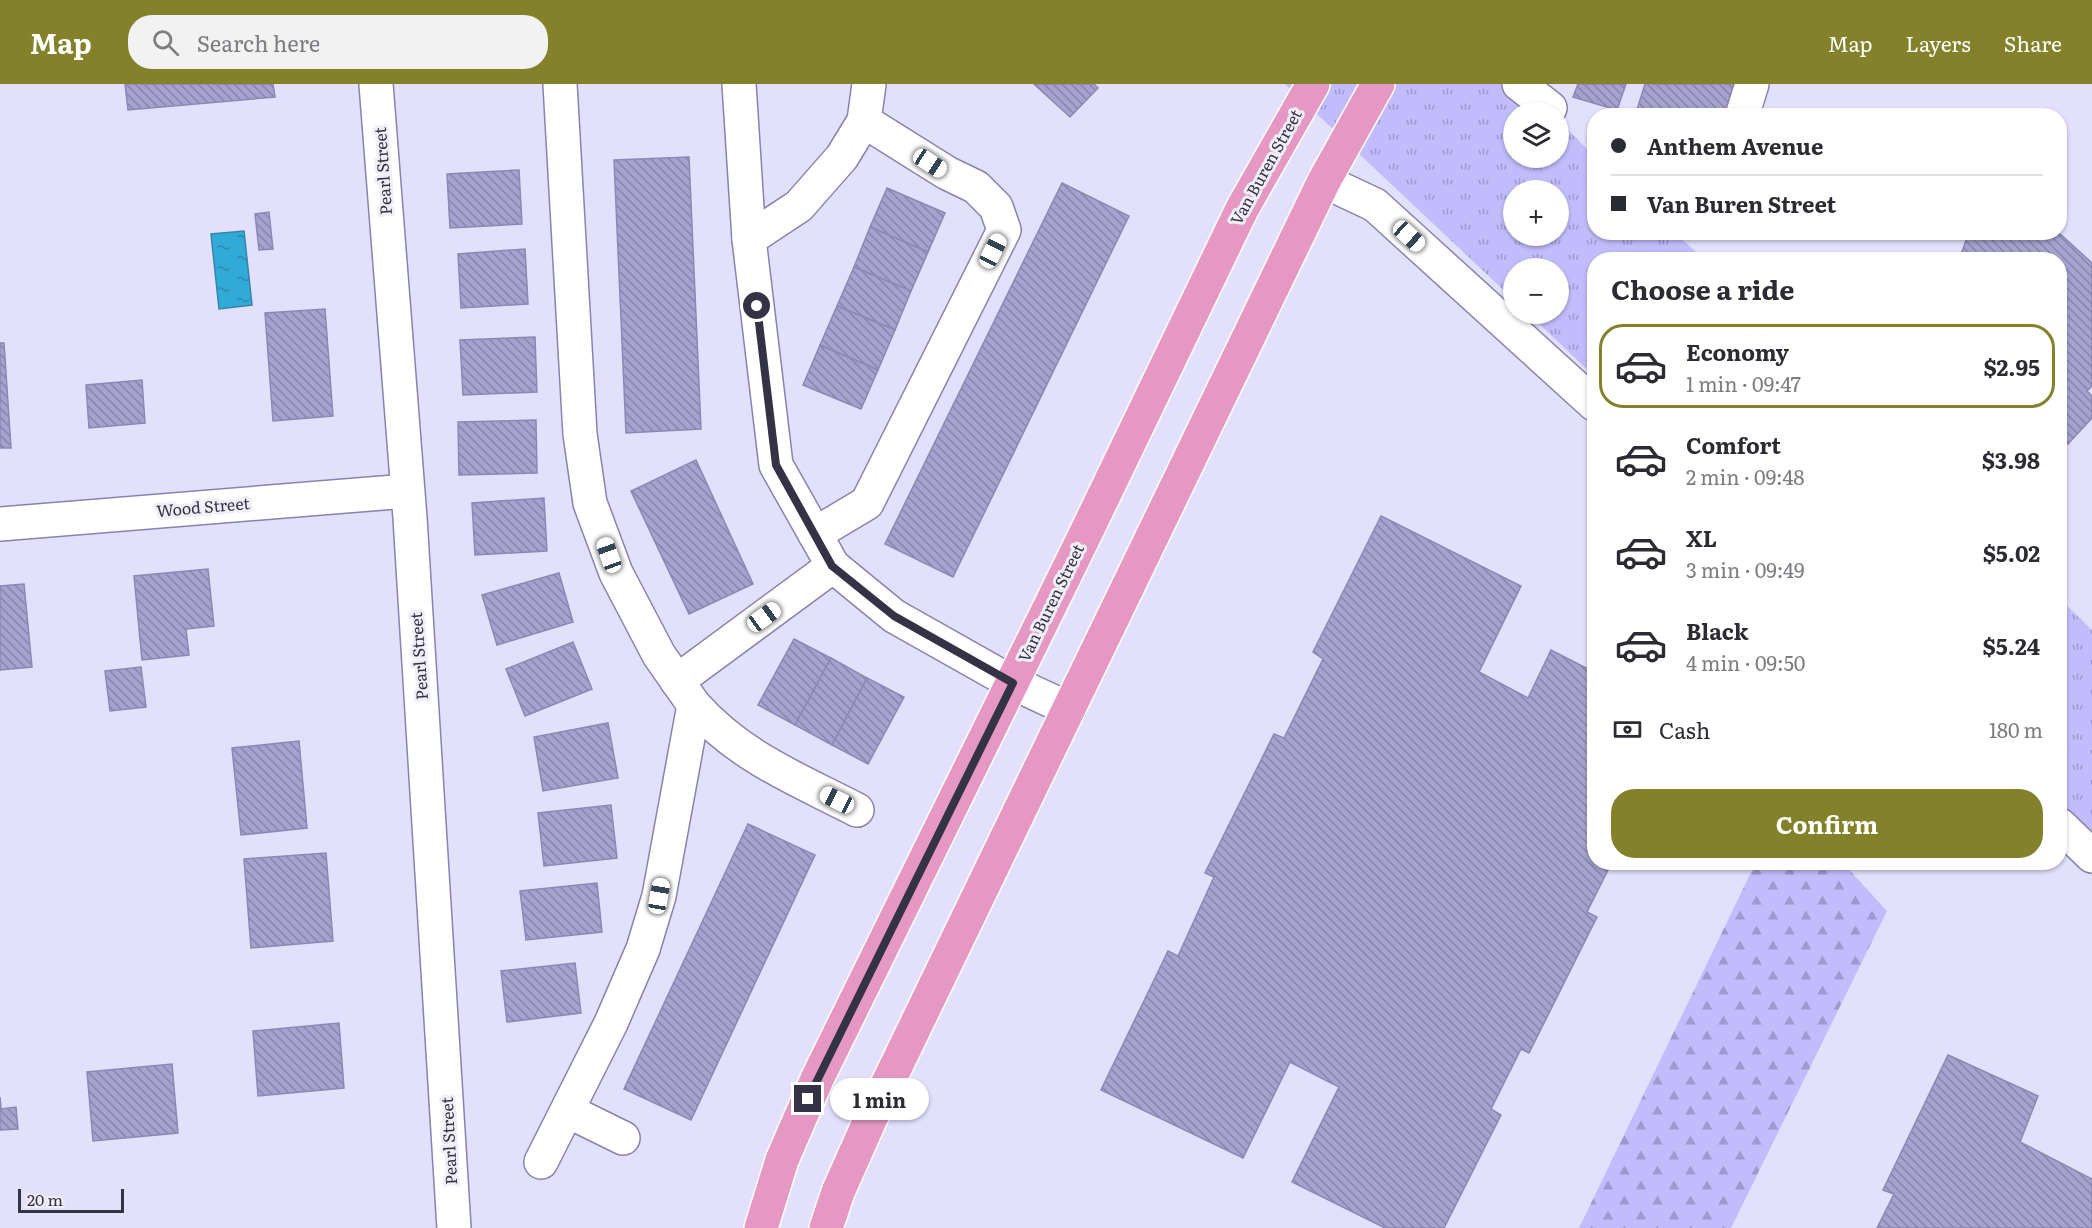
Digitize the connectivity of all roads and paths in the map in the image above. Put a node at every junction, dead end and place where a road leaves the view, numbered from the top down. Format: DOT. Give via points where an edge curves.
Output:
graph roads {
  1 [pos="376,84"];
  2 [pos="560,84"];
  3 [pos="739,84"];
  4 [pos="869,84"];
  5 [pos="1313,84"];
  6 [pos="1378,84"];
  7 [pos="1519,84"];
  8 [pos="1752,84"];
  9 [pos="1542,102"];
  10 [pos="1744,108"];
  11 [pos="864,121"];
  12 [pos="1324,182"];
  13 [pos="749,238"];
  14 [pos="1587,398"];
  15 [pos="407,490"];
  16 [pos="0,524"];
  17 [pos="815,534"];
  18 [pos="832,566"];
  19 [pos="1013,683"];
  20 [pos="686,693"];
  21 [pos="1069,710"];
  22 [pos="857,810"];
  23 [pos="2067,832"];
  24 [pos="2092,856"];
  25 [pos="568,1111"];
  26 [pos="623,1138"];
  27 [pos="541,1162"];
  28 [pos="454,1228"];
  29 [pos="760,1228"];
  30 [pos="826,1228"];
  1 -- 15 [label="street, Pearl Street"];
  2 -- 20 [label="street" via="580,434 590,503 616,573 659,655"];
  3 -- 13 [label="street"];
  4 -- 11 [label="street"];
  5 -- 19 [label="main road, Van Buren Street" via="1242,208"];
  6 -- 12 [label="main road"];
  7 -- 9 [label="street"];
  8 -- 10 [label="street"];
  11 -- 13 [label="street" via="842,157 799,206"];
  11 -- 17 [label="street" via="946,173 976,187 996,207 1004,230 867,503"];
  12 -- 14 [label="street" via="1375,205"];
  12 -- 21 [label="main road"];
  13 -- 17 [label="street" via="776,465"];
  15 -- 16 [label="street, Wood Street"];
  15 -- 28 [label="street, Pearl Street"];
  17 -- 18 [label="street"];
  18 -- 19 [label="street" via="894,616"];
  18 -- 20 [label="street"];
  19 -- 21 [label="street"];
  19 -- 29 [label="main road, Van Buren Street" via="817,1079 782,1160"];
  20 -- 22 [label="street" via="716,731 759,761"];
  20 -- 25 [label="street" via="659,896 643,948 612,1023"];
  21 -- 30 [label="main road" via="870,1120"];
  23 -- 24 [label="street"];
  25 -- 26 [label="street"];
  25 -- 27 [label="street"];
}
